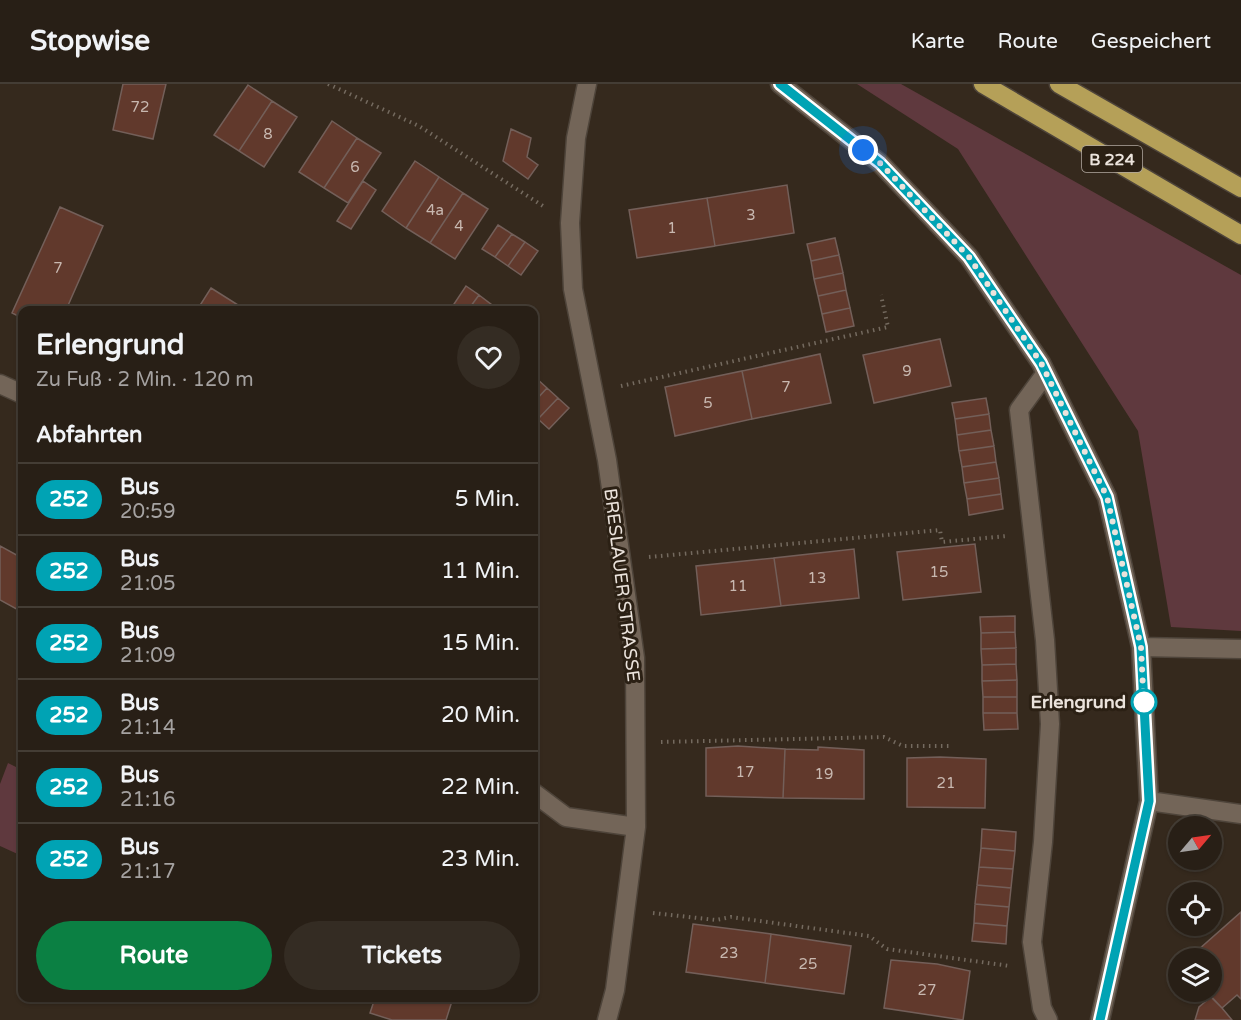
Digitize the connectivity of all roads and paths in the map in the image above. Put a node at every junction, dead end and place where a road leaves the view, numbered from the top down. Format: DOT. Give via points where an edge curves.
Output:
graph roads {
  1 [pos="328,84"];
  2 [pos="587,84"];
  3 [pos="780,84"];
  4 [pos="983,84"];
  5 [pos="1059,84"];
  6 [pos="1241,188"];
  7 [pos="570,223"];
  8 [pos="1241,234"];
  9 [pos="881,296"];
  10 [pos="1046,373"];
  11 [pos="0,384"];
  12 [pos="18,392"];
  13 [pos="594,392"];
  14 [pos="1032,534"];
  15 [pos="621,559"];
  16 [pos="1141,647"];
  17 [pos="1241,649"];
  18 [pos="636,743"];
  19 [pos="950,746"];
  20 [pos="538,796"];
  21 [pos="1149,801"];
  22 [pos="1241,814"];
  23 [pos="636,827"];
  24 [pos="625,909"];
  25 [pos="1036,969"];
  26 [pos="607,1020"];
  27 [pos="1048,1020"];
  28 [pos="1100,1020"];
  1 -- 7 [label="path" via="419,126"];
  2 -- 7 [label="street, BRESLAUER STRASSE" via="576,138"];
  3 -- 10 [label="street" via="880,163 969,257"];
  4 -- 8 [label="highway, B 224"];
  5 -- 6 [label="highway, B 224"];
  7 -- 13 [label="street, BRESLAUER STRASSE" via="573,289"];
  9 -- 13 [label="path" via="888,327"];
  10 -- 14 [label="street" via="1020,410"];
  10 -- 16 [label="street" via="1107,497"];
  11 -- 12 [label="street"];
  13 -- 15 [label="street, BRESLAUER STRASSE"];
  14 -- 15 [label="path" via="942,542 940,530"];
  14 -- 25 [label="street" via="1050,724 1032,942"];
  15 -- 18 [label="street, BRESLAUER STRASSE" via="635,658"];
  16 -- 17 [label="street"];
  16 -- 21 [label="street"];
  18 -- 19 [label="path" via="884,737 903,746"];
  18 -- 23 [label="street, BRESLAUER STRASSE"];
  20 -- 23 [label="street" via="566,817"];
  21 -- 22 [label="street"];
  21 -- 28 [label="street"];
  23 -- 24 [label="street, BRESLAUER STRASSE"];
  24 -- 25 [label="path" via="716,920 730,917 870,936 887,949"];
  24 -- 26 [label="street, BRESLAUER STRASSE" via="615,990"];
  25 -- 27 [label="street" via="1042,1008"];
}
